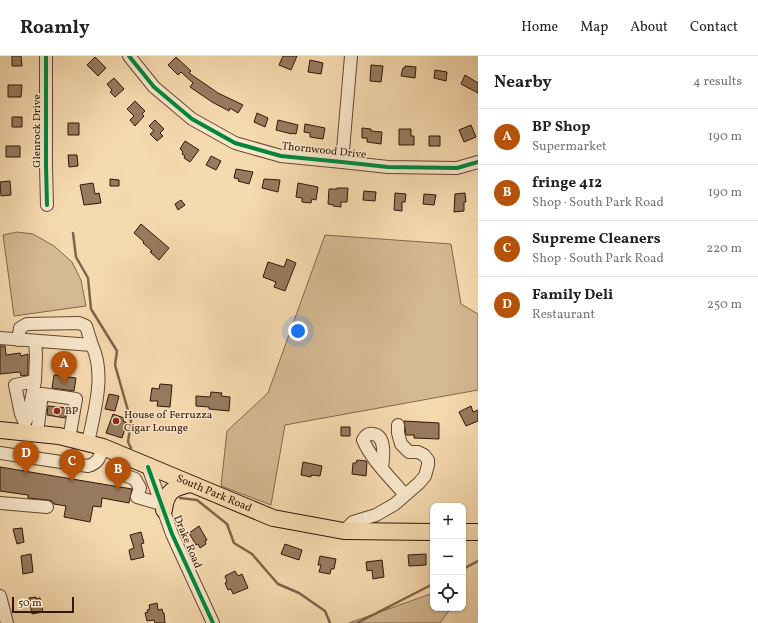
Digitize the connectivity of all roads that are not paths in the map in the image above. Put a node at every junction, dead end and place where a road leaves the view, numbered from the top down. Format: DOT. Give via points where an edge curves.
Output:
graph roads {
  1 [pos="46,56"];
  2 [pos="129,56"];
  3 [pos="351,56"];
  4 [pos="342,162"];
  5 [pos="478,162"];
  6 [pos="47,205"];
  7 [pos="0,338"];
  8 [pos="18,340"];
  9 [pos="35,341"];
  10 [pos="92,345"];
  11 [pos="35,381"];
  12 [pos="398,425"];
  13 [pos="28,429"];
  14 [pos="0,430"];
  15 [pos="69,439"];
  16 [pos="96,445"];
  17 [pos="120,453"];
  18 [pos="0,454"];
  19 [pos="148,466"];
  20 [pos="382,468"];
  21 [pos="190,484"];
  22 [pos="405,495"];
  23 [pos="0,503"];
  24 [pos="47,507"];
  25 [pos="162,507"];
  26 [pos="344,531"];
  27 [pos="430,532"];
  28 [pos="466,532"];
  29 [pos="478,532"];
  30 [pos="0,596"];
  31 [pos="7,623"];
  32 [pos="213,623"];
  1 -- 6 [label="street, Glenrock Drive"];
  2 -- 4 [label="street, Thornwood Drive" via="154,86 192,119 235,143 281,156"];
  3 -- 4 [label="street"];
  4 -- 5 [label="street, Thornwood Drive" via="388,167 457,168"];
  7 -- 8 [label="street"];
  8 -- 9 [label="street"];
  8 -- 10 [label="street" via="20,328 27,324 79,322 86,326"];
  9 -- 10 [label="street"];
  9 -- 11 [label="street"];
  10 -- 16 [label="street" via="98,363"];
  11 -- 13 [label="street"];
  11 -- 13 [label="street" via="16,385 21,414"];
  12 -- 22 [label="street" via="400,444 409,452 418,452 428,460 425,476"];
  13 -- 14 [label="main road, South Park Road"];
  13 -- 15 [label="main road, South Park Road"];
  13 -- 15 [label="street" via="42,394 76,400"];
  15 -- 16 [label="main road, South Park Road"];
  16 -- 17 [label="main road, South Park Road"];
  16 -- 18 [label="street" via="97,462 88,466"];
  17 -- 19 [label="main road, South Park Road"];
  17 -- 25 [label="street" via="116,472 137,483 137,497"];
  19 -- 21 [label="main road, South Park Road"];
  19 -- 25 [label="street, Drake Road"];
  20 -- 22 [label="street"];
  21 -- 25 [label="main road" via="176,488 165,499"];
  21 -- 26 [label="main road, South Park Road" via="273,518"];
  22 -- 26 [label="street" via="395,504 376,514 353,522"];
  23 -- 24 [label="street"];
  25 -- 32 [label="street, Drake Road"];
  26 -- 27 [label="main road, South Park Road"];
  28 -- 29 [label="main road"];
  30 -- 31 [label="street"];
}
